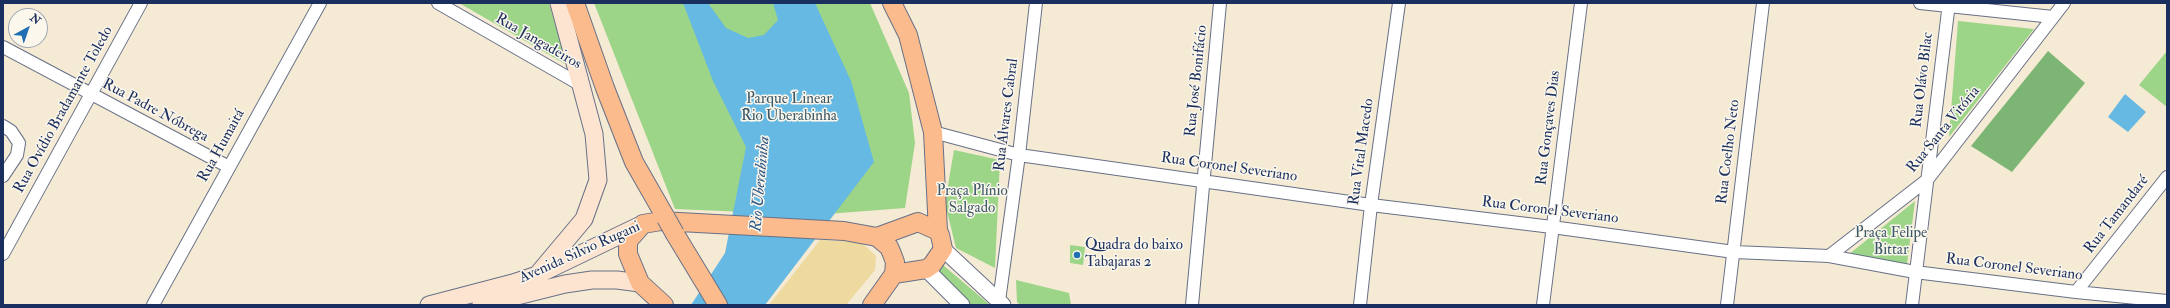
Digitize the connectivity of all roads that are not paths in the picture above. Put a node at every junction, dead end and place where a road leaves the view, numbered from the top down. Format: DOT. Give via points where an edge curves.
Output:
graph roads {
  1 [pos="141,3"];
  2 [pos="320,3"];
  3 [pos="438,3"];
  4 [pos="558,3"];
  5 [pos="575,3"];
  6 [pos="892,3"];
  7 [pos="1036,3"];
  8 [pos="1220,3"];
  9 [pos="1399,3"];
  10 [pos="1581,3"];
  11 [pos="1763,3"];
  12 [pos="1920,3"];
  13 [pos="2064,3"];
  14 [pos="1949,5"];
  15 [pos="2053,17"];
  16 [pos="3,47"];
  17 [pos="581,85"];
  18 [pos="91,95"];
  19 [pos="3,126"];
  20 [pos="933,132"];
  21 [pos="1019,155"];
  22 [pos="229,167"];
  23 [pos="3,176"];
  24 [pos="2167,177"];
  25 [pos="1203,180"];
  26 [pos="1927,180"];
  27 [pos="1371,205"];
  28 [pos="643,224"];
  29 [pos="1552,227"];
  30 [pos="938,231"];
  31 [pos="877,237"];
  32 [pos="943,249"];
  33 [pos="1734,252"];
  34 [pos="3,254"];
  35 [pos="1829,256"];
  36 [pos="926,269"];
  37 [pos="1915,272"];
  38 [pos="537,274"];
  39 [pos="894,274"];
  40 [pos="640,283"];
  41 [pos="2076,292"];
  42 [pos="2167,301"];
  43 [pos="1001,303"];
  44 [pos="153,305"];
  45 [pos="429,305"];
  46 [pos="481,305"];
  47 [pos="664,305"];
  48 [pos="718,305"];
  49 [pos="872,305"];
  50 [pos="962,305"];
  51 [pos="1192,305"];
  52 [pos="1360,305"];
  53 [pos="1543,305"];
  54 [pos="1727,305"];
  55 [pos="1912,305"];
  1 -- 18 [label="street, Rua Ovídio Bradamante Toledo"];
  2 -- 22 [label="street, Rua Humaitá"];
  3 -- 17 [label="street, Rua Jangadeiros"];
  4 -- 17 [label="main road"];
  5 -- 48 [label="main road, bridge" via="634,162"];
  6 -- 20 [label="main road" via="908,35"];
  7 -- 21 [label="street, Rua Álvares Cabral"];
  8 -- 25 [label="street, Rua José Bonifácio"];
  9 -- 27 [label="street, Rua Vital Macedo"];
  10 -- 29 [label="street, Rua Gonçaves Dias"];
  11 -- 33 [label="street, Rua Coelho Neto"];
  12 -- 14 [label="street"];
  13 -- 15 [label="street, Rua Santa Vitória"];
  14 -- 15 [label="street"];
  14 -- 26 [label="street, Rua Olávo Bilac"];
  15 -- 26 [label="street, Rua Santa Vitória"];
  16 -- 18 [label="street, Rua Padre Nóbrega"];
  17 -- 38 [label="main road" via="594,134 598,180 584,218"];
  18 -- 22 [label="street, Rua Padre Nóbrega"];
  18 -- 34 [label="street, Rua Ovídio Bradamante Toledo"];
  19 -- 23 [label="street" via="11,131 19,143 17,155"];
  20 -- 21 [label="street, Rua Coronel Severiano"];
  20 -- 30 [label="main road"];
  21 -- 25 [label="street, Rua Coronel Severiano"];
  21 -- 43 [label="street, Rua Álvares Cabral"];
  22 -- 44 [label="street, Rua Humaitá"];
  24 -- 41 [label="street, Rua Tamandaré"];
  25 -- 27 [label="street, Rua Coronel Severiano"];
  25 -- 51 [label="street, Rua José Bonifácio"];
  26 -- 35 [label="street, Rua Santa Vitória"];
  26 -- 37 [label="street, Rua Olávo Bilac"];
  27 -- 29 [label="street, Rua Coronel Severiano"];
  27 -- 52 [label="street, Rua Vital Macedo"];
  28 -- 31 [label="main road, Avenida Silvio Rugani" via="662,221 844,231"];
  28 -- 38 [label="main road, Avenida Silvio Rugani"];
  28 -- 40 [label="main road" via="628,241 628,254"];
  29 -- 33 [label="street, Rua Coronel Severiano"];
  29 -- 53 [label="street, Rua Gonçaves Dias"];
  30 -- 31 [label="main road" via="918,222"];
  30 -- 32 [label="main road"];
  31 -- 39 [label="main road" via="889,247 895,262"];
  32 -- 36 [label="main road"];
  32 -- 43 [label="street"];
  33 -- 35 [label="street, Rua Coronel Severiano"];
  33 -- 54 [label="street, Rua Coelho Neto"];
  35 -- 37 [label="street, Rua Coronel Severiano"];
  36 -- 39 [label="main road"];
  36 -- 50 [label="street"];
  37 -- 41 [label="street, Rua Coronel Severiano"];
  37 -- 55 [label="street, Rua Olávo Bilac"];
  38 -- 45 [label="main road, Avenida Silvio Rugani" via="513,283"];
  39 -- 49 [label="main road"];
  40 -- 46 [label="main road, Avenida Silvio Rugani" via="592,280 565,284"];
  40 -- 47 [label="main road"];
  41 -- 42 [label="street, Rua Coronel Severiano"];
}
